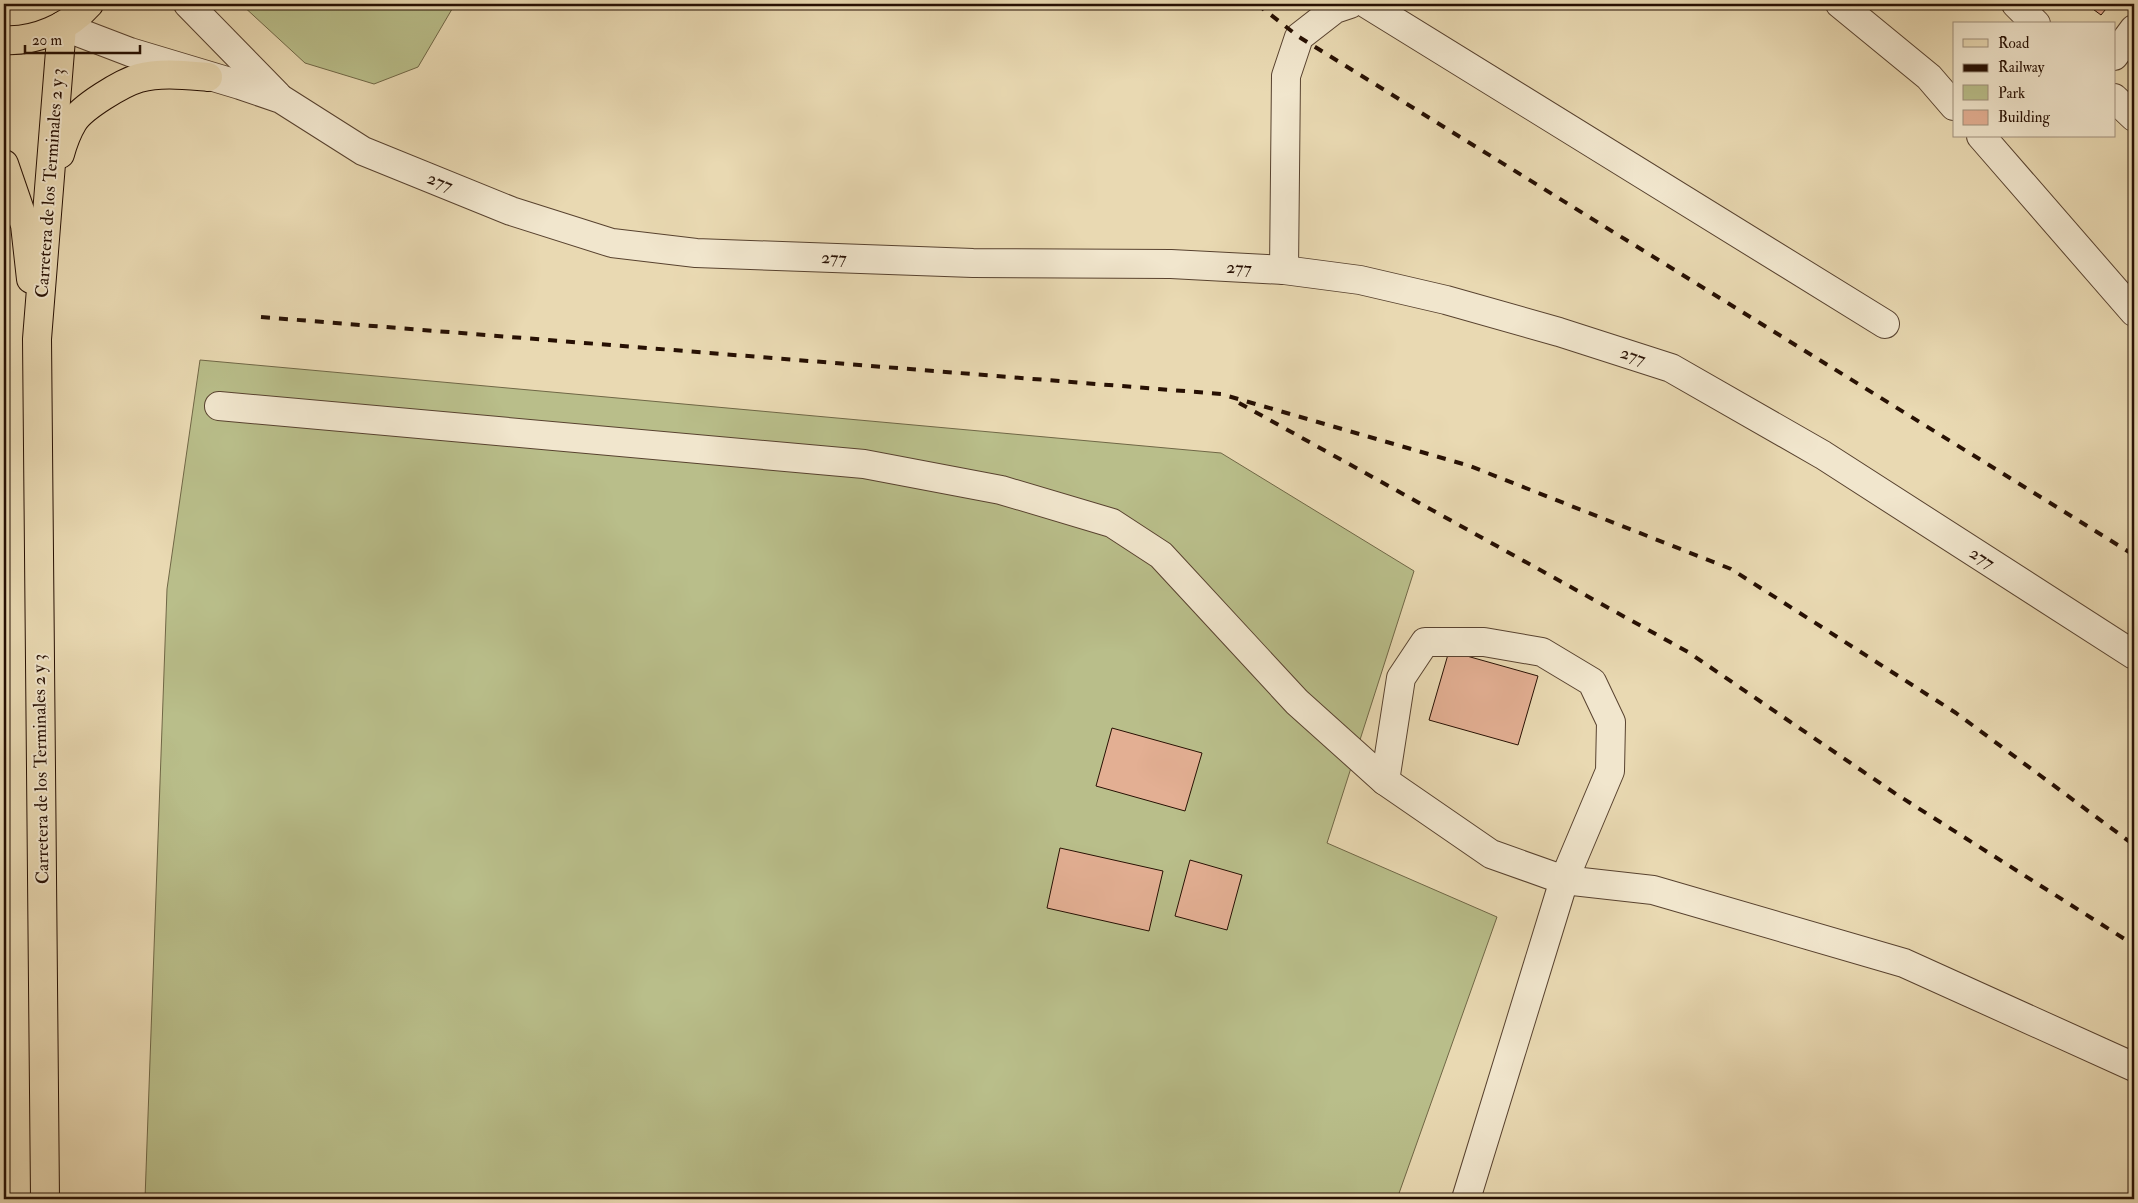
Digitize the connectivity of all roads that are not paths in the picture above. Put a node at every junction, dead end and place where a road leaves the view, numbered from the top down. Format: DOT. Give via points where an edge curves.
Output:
graph roads {
  1 [pos="89,4"];
  2 [pos="188,4"];
  3 [pos="1350,4"];
  4 [pos="1367,4"];
  5 [pos="1840,4"];
  6 [pos="2016,4"];
  7 [pos="2034,22"];
  8 [pos="62,26"];
  9 [pos="2134,29"];
  10 [pos="4,40"];
  11 [pos="2116,53"];
  12 [pos="208,76"];
  13 [pos="281,99"];
  14 [pos="2116,100"];
  15 [pos="1953,105"];
  16 [pos="2134,118"];
  17 [pos="1982,138"];
  18 [pos="4,164"];
  19 [pos="51,186"];
  20 [pos="1284,270"];
  21 [pos="2134,312"];
  22 [pos="1885,324"];
  23 [pos="37,339"];
  24 [pos="219,406"];
  25 [pos="2134,654"];
  26 [pos="1385,781"];
  27 [pos="1564,880"];
  28 [pos="2134,1067"];
  29 [pos="45,1199"];
  30 [pos="1466,1199"];
  1 -- 8 [label="main road"];
  2 -- 13 [label="street, 277"];
  3 -- 20 [label="street" via="1334,9 1299,37 1286,76"];
  4 -- 22 [label="street"];
  5 -- 15 [label="street" via="1928,77"];
  6 -- 7 [label="street"];
  8 -- 10 [label="main road" via="38,36"];
  8 -- 12 [label="street, 277" via="130,52"];
  8 -- 19 [label="main road, Carretera de los Terminales 2 y 3"];
  9 -- 11 [label="street"];
  12 -- 13 [label="street, 277"];
  12 -- 19 [label="main road" via="167,74 138,78 96,101 74,120 64,141"];
  13 -- 20 [label="street, 277" via="363,151 512,210 612,243 696,253 973,263 1171,264"];
  14 -- 16 [label="street"];
  17 -- 21 [label="street"];
  18 -- 23 [label="main road, Carretera de los Terminales 2 y 3" via="25,225"];
  19 -- 23 [label="main road, Carretera de los Terminales 2 y 3"];
  20 -- 25 [label="street, 277" via="1360,280 1446,300 1671,368 1823,455"];
  23 -- 29 [label="main road, Carretera de los Terminales 2 y 3"];
  24 -- 26 [label="street" via="864,464 1001,490 1112,523 1162,555 1297,702"];
  26 -- 27 [label="street" via="1491,854"];
  26 -- 27 [label="street" via="1401,678 1425,642 1484,642 1542,652 1592,682 1611,722 1610,771"];
  27 -- 28 [label="street" via="1653,890 1904,963"];
  27 -- 30 [label="street"];
}
